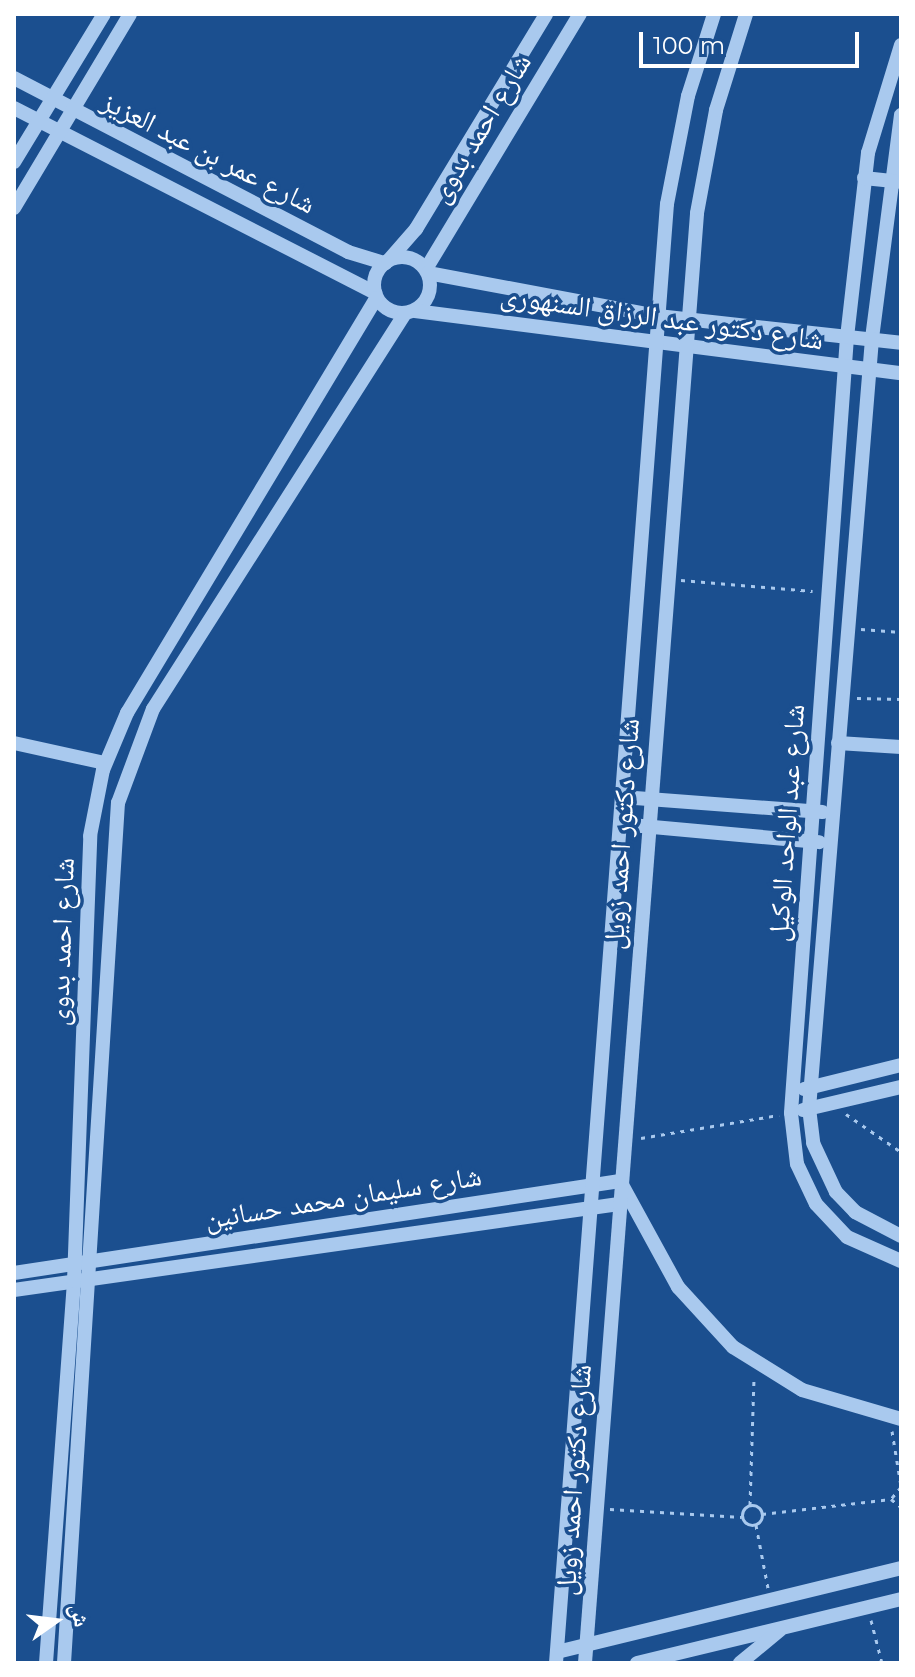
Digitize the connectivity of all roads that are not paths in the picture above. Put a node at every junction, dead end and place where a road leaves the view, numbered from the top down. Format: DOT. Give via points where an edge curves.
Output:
graph roads {
  1 [pos="104,14"];
  2 [pos="130,14"];
  3 [pos="546,14"];
  4 [pos="580,14"];
  5 [pos="714,14"];
  6 [pos="746,14"];
  7 [pos="901,45"];
  8 [pos="14,78"];
  9 [pos="52,100"];
  10 [pos="14,108"];
  11 [pos="71,110"];
  12 [pos="901,115"];
  13 [pos="38,123"];
  14 [pos="56,134"];
  15 [pos="868,153"];
  16 [pos="896,156"];
  17 [pos="14,162"];
  18 [pos="864,178"];
  19 [pos="894,182"];
  20 [pos="14,208"];
  21 [pos="386,262"];
  22 [pos="427,271"];
  23 [pos="375,295"];
  24 [pos="410,312"];
  25 [pos="658,316"];
  26 [pos="688,319"];
  27 [pos="847,337"];
  28 [pos="872,339"];
  29 [pos="901,343"];
  30 [pos="656,345"];
  31 [pos="685,349"];
  32 [pos="845,367"];
  33 [pos="870,370"];
  34 [pos="901,373"];
  35 [pos="14,743"];
  36 [pos="838,743"];
  37 [pos="901,747"];
  38 [pos="105,763"];
  39 [pos="622,797"];
  40 [pos="650,799"];
  41 [pos="814,811"];
  42 [pos="834,813"];
  43 [pos="620,824"];
  44 [pos="648,827"];
  45 [pos="811,841"];
  46 [pos="831,843"];
  47 [pos="901,1065"];
  48 [pos="811,1087"];
  49 [pos="901,1087"];
  50 [pos="793,1091"];
  51 [pos="809,1108"];
  52 [pos="791,1113"];
  53 [pos="620,1181"];
  54 [pos="594,1185"];
  55 [pos="619,1204"];
  56 [pos="591,1207"];
  57 [pos="901,1236"];
  58 [pos="93,1261"];
  59 [pos="901,1261"];
  60 [pos="75,1264"];
  61 [pos="14,1273"];
  62 [pos="92,1279"];
  63 [pos="74,1281"];
  64 [pos="14,1290"];
  65 [pos="896,1418"];
  66 [pos="901,1568"];
  67 [pos="901,1599"];
  68 [pos="782,1628"];
  69 [pos="586,1645"];
  70 [pos="557,1658"];
  71 [pos="46,1663"];
  72 [pos="64,1663"];
  73 [pos="585,1663"];
  74 [pos="637,1663"];
  75 [pos="740,1663"];
  1 -- 9 [label="street"];
  2 -- 11 [label="street"];
  3 -- 21 [label="street, شارع احمد بدوى" via="416,229"];
  4 -- 22 [label="street, شارع احمد بدوى"];
  5 -- 25 [label="street, شارع دكتور احمد زويل" via="676,150"];
  6 -- 26 [label="street, شارع دكتور احمد زويل" via="705,161"];
  7 -- 15 [label="street, شارع عبد الواحد الوكيل"];
  8 -- 9 [label="street, شارع عمر بن عبد العزيز"];
  9 -- 11 [label="street, شارع عمر بن عبد العزيز"];
  9 -- 13 [label="street"];
  10 -- 13 [label="street, شارع عمر بن عبد العزيز"];
  11 -- 14 [label="street"];
  11 -- 21 [label="street, شارع عمر بن عبد العزيز" via="348,252"];
  12 -- 16 [label="street, شارع عبد الواحد الوكيل"];
  13 -- 14 [label="street, شارع عمر بن عبد العزيز"];
  13 -- 17 [label="street"];
  14 -- 20 [label="street"];
  14 -- 23 [label="street, شارع عمر بن عبد العزيز"];
  15 -- 16 [label="street"];
  15 -- 18 [label="street, شارع عبد الواحد الوكيل"];
  16 -- 19 [label="street, شارع عبد الواحد الوكيل"];
  18 -- 19 [label="street"];
  18 -- 27 [label="street, شارع عبد الواحد الوكيل"];
  19 -- 28 [label="street, شارع عبد الواحد الوكيل"];
  21 -- 22 [label="street" via="413,259"];
  21 -- 23 [label="street"];
  22 -- 24 [label="street" via="430,290"];
  22 -- 25 [label="street, شارع دكتور عبد الرزاق السنهورى"];
  23 -- 24 [label="street"];
  23 -- 38 [label="street, شارع احمد بدوى" via="127,713"];
  24 -- 30 [label="street, شارع دكتور عبد الرزاق السنهورى"];
  24 -- 58 [label="street, شارع احمد بدوى" via="153,709 127,771 111,836"];
  25 -- 26 [label="street, شارع دكتور عبد الرزاق السنهورى"];
  25 -- 30 [label="street, شارع دكتور احمد زويل"];
  26 -- 27 [label="street, شارع دكتور عبد الرزاق السنهورى"];
  26 -- 31 [label="street, شارع دكتور احمد زويل"];
  27 -- 28 [label="street, شارع دكتور عبد الرزاق السنهورى"];
  27 -- 32 [label="street, شارع عبد الواحد الوكيل"];
  28 -- 29 [label="street, شارع دكتور عبد الرزاق السنهورى"];
  28 -- 33 [label="street, شارع عبد الواحد الوكيل"];
  30 -- 31 [label="street, شارع دكتور عبد الرزاق السنهورى"];
  30 -- 39 [label="street, شارع دكتور احمد زويل"];
  31 -- 32 [label="street, شارع دكتور عبد الرزاق السنهورى"];
  31 -- 40 [label="street, شارع دكتور احمد زويل"];
  32 -- 33 [label="street, شارع دكتور عبد الرزاق السنهورى"];
  32 -- 41 [label="street, شارع عبد الواحد الوكيل"];
  33 -- 34 [label="street, شارع دكتور عبد الرزاق السنهورى"];
  33 -- 36 [label="street, شارع عبد الواحد الوكيل"];
  35 -- 38 [label="street"];
  36 -- 37 [label="street"];
  36 -- 42 [label="street, شارع عبد الواحد الوكيل"];
  38 -- 60 [label="street, شارع احمد بدوى" via="90,836"];
  39 -- 40 [label="street"];
  39 -- 43 [label="street, شارع دكتور احمد زويل"];
  40 -- 41 [label="street"];
  40 -- 44 [label="street, شارع دكتور احمد زويل"];
  41 -- 42 [label="street"];
  41 -- 45 [label="street, شارع عبد الواحد الوكيل"];
  42 -- 46 [label="street, شارع عبد الواحد الوكيل"];
  43 -- 44 [label="street"];
  43 -- 54 [label="street, شارع دكتور احمد زويل"];
  44 -- 45 [label="street"];
  44 -- 53 [label="street, شارع دكتور احمد زويل"];
  45 -- 46 [label="street"];
  45 -- 50 [label="street, شارع عبد الواحد الوكيل"];
  46 -- 48 [label="street, شارع عبد الواحد الوكيل"];
  47 -- 48 [label="street"];
  48 -- 50 [label="street"];
  48 -- 51 [label="street, شارع عبد الواحد الوكيل"];
  49 -- 51 [label="street"];
  50 -- 52 [label="street, شارع عبد الواحد الوكيل"];
  51 -- 52 [label="street"];
  51 -- 57 [label="street, شارع عبد الواحد الوكيل" via="813,1143 836,1192 855,1212"];
  52 -- 59 [label="street, شارع عبد الواحد الوكيل" via="797,1164 816,1204 847,1237"];
  53 -- 54 [label="street, شارع سليمان محمد حسانين"];
  53 -- 55 [label="street, شارع دكتور احمد زويل"];
  53 -- 65 [label="street" via="678,1287 755,1363 802,1390"];
  54 -- 56 [label="street, شارع دكتور احمد زويل"];
  54 -- 58 [label="street, شارع سليمان محمد حسانين"];
  55 -- 56 [label="street, شارع سليمان محمد حسانين"];
  55 -- 69 [label="street, شارع دكتور احمد زويل"];
  56 -- 62 [label="street, شارع سليمان محمد حسانين"];
  56 -- 70 [label="street, شارع دكتور احمد زويل"];
  58 -- 60 [label="street, شارع سليمان محمد حسانين"];
  58 -- 62 [label="street, شارع احمد بدوى"];
  60 -- 61 [label="street, شارع سليمان محمد حسانين"];
  60 -- 63 [label="street, شارع احمد بدوى"];
  62 -- 63 [label="street, شارع سليمان محمد حسانين"];
  62 -- 72 [label="street, شارع احمد بدوى"];
  63 -- 64 [label="street, شارع سليمان محمد حسانين"];
  63 -- 71 [label="street, شارع احمد بدوى"];
  66 -- 69 [label="street"];
  67 -- 68 [label="street"];
  68 -- 74 [label="street"];
  68 -- 75 [label="street"];
  69 -- 70 [label="street"];
  69 -- 73 [label="street, شارع دكتور احمد زويل"];
}
